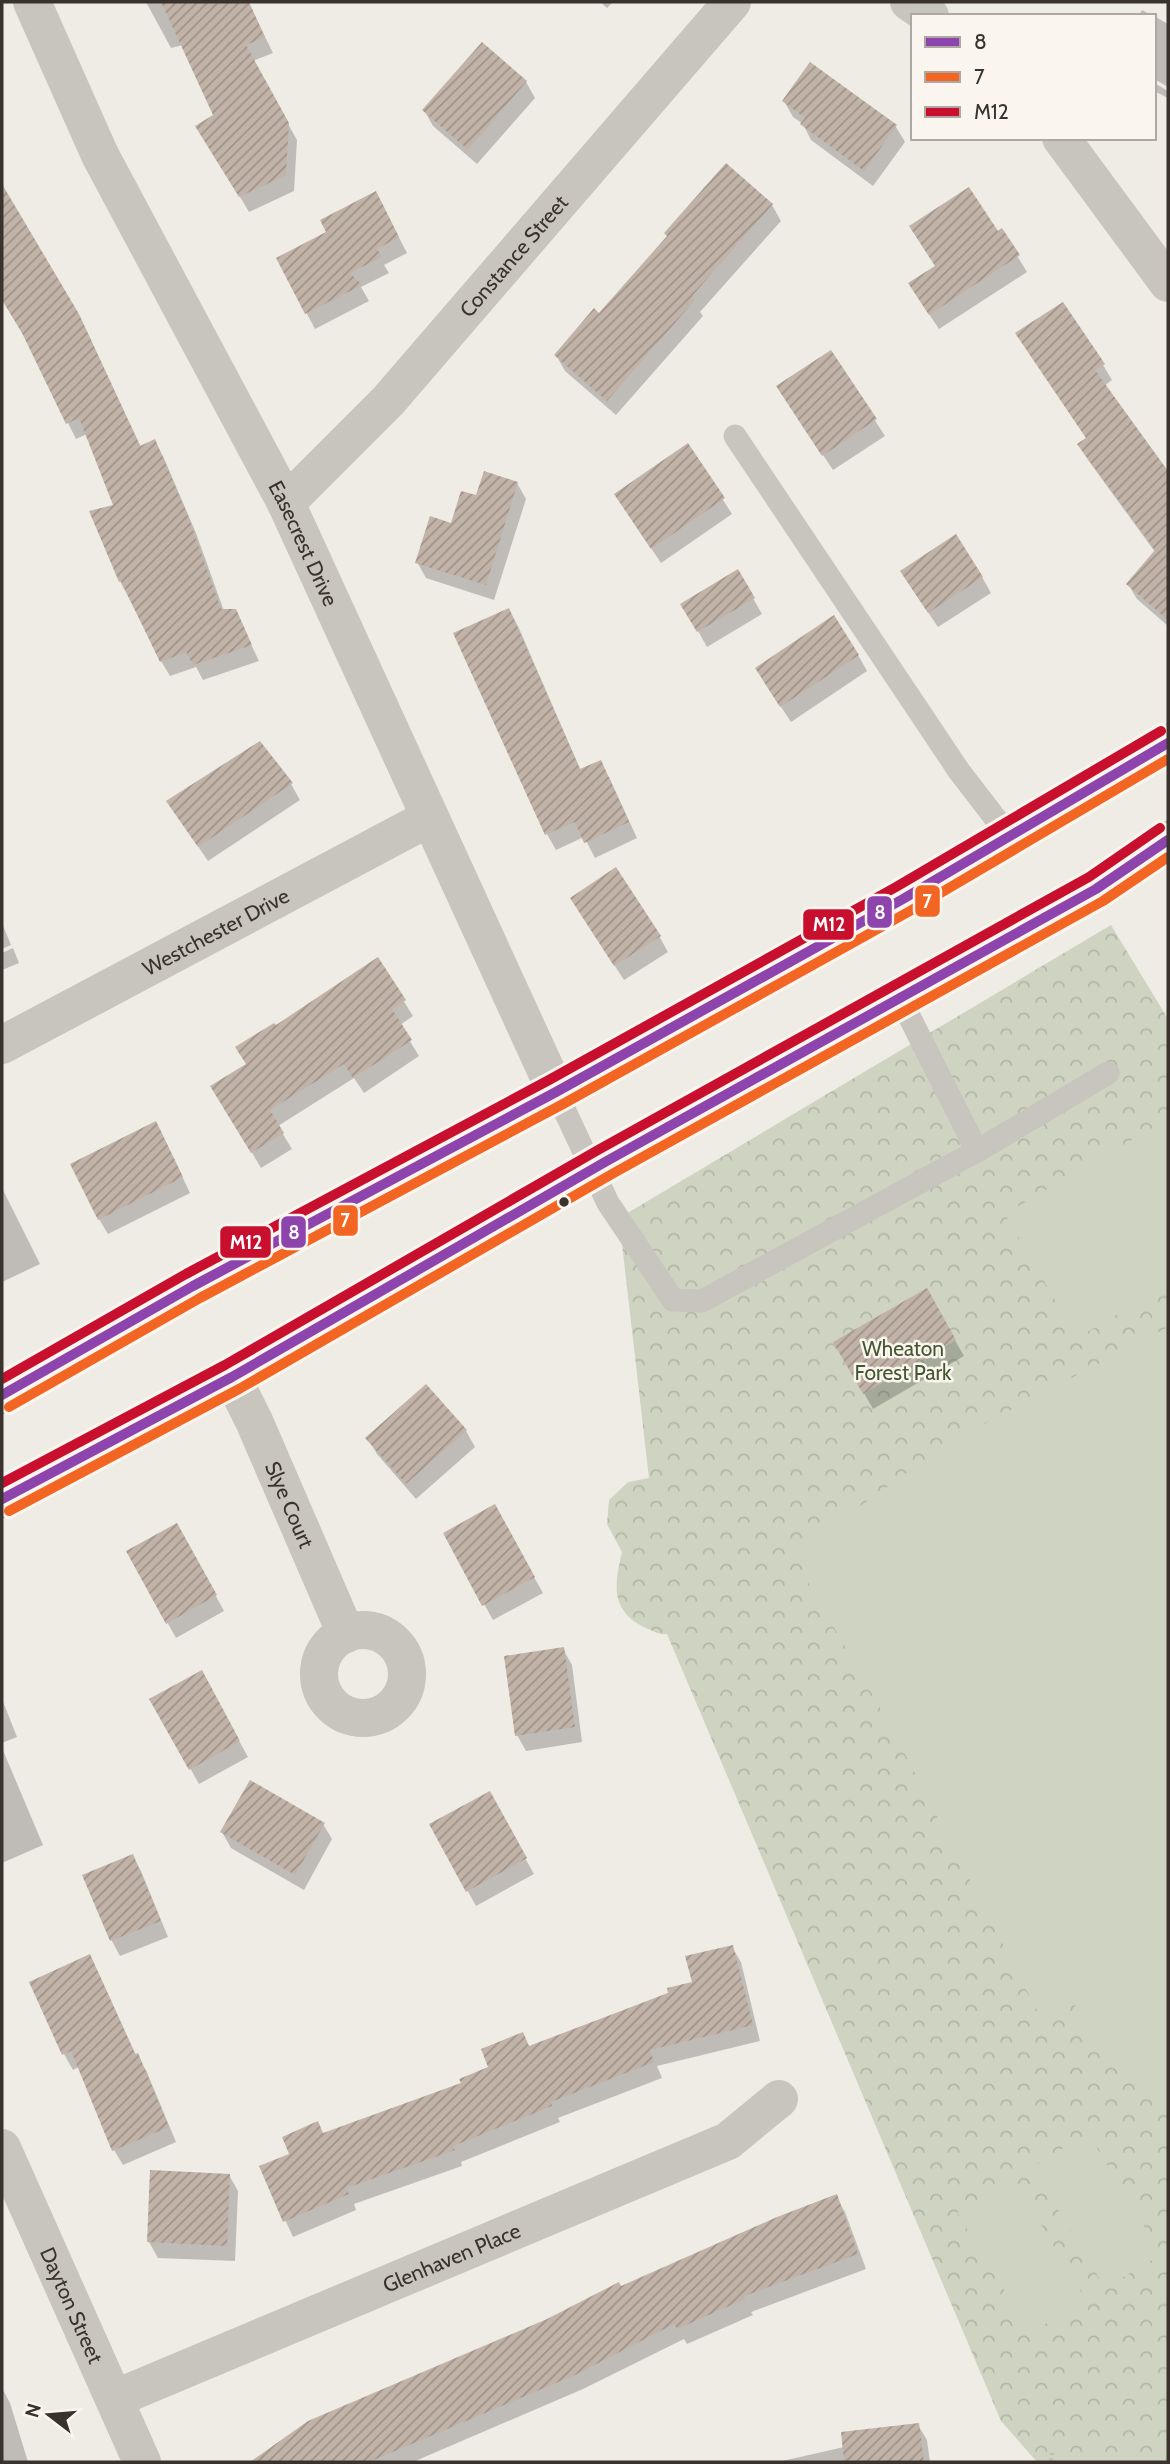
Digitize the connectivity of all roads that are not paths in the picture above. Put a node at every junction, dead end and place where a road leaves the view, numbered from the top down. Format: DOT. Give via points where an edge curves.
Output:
graph roads {
  1 [pos="32,2"];
  2 [pos="732,2"];
  3 [pos="909,2"];
  4 [pos="927,14"];
  5 [pos="1062,140"];
  6 [pos="1168,282"];
  7 [pos="735,436"];
  8 [pos="286,503"];
  9 [pos="1168,743"];
  10 [pos="429,818"];
  11 [pos="1009,836"];
  12 [pos="1168,840"];
  13 [pos="900,998"];
  14 [pos="2,1045"];
  15 [pos="1108,1073"];
  16 [pos="556,1092"];
  17 [pos="977,1151"];
  18 [pos="592,1170"];
  19 [pos="232,1377"];
  20 [pos="2,1395"];
  21 [pos="2,1499"];
  22 [pos="346,1634"];
  23 [pos="779,2099"];
  24 [pos="2,2148"];
  25 [pos="114,2399"];
  26 [pos="142,2462"];
  1 -- 8 [label="street, Easecrest Drive" via="100,155"];
  2 -- 8 [label="street, Constance Street" via="388,401"];
  3 -- 4 [label="street"];
  5 -- 6 [label="street"];
  7 -- 11 [label="lane" via="959,772"];
  8 -- 10 [label="street, Easecrest Drive"];
  9 -- 11 [label="main road"];
  10 -- 14 [label="street, Westchester Drive"];
  10 -- 16 [label="street, Easecrest Drive"];
  11 -- 16 [label="main road"];
  12 -- 13 [label="main road" via="1096,889"];
  13 -- 17 [label="lane"];
  13 -- 18 [label="main road"];
  15 -- 17 [label="lane"];
  16 -- 18 [label="lane"];
  16 -- 20 [label="main road" via="193,1286"];
  17 -- 18 [label="lane" via="702,1301 673,1300 608,1203"];
  18 -- 19 [label="main road"];
  19 -- 21 [label="main road"];
  19 -- 22 [label="street, Slye Court"];
  23 -- 25 [label="street, Glenhaven Place" via="728,2141"];
  24 -- 25 [label="street, Dayton Street"];
  25 -- 26 [label="street, Dayton Street"];
}
